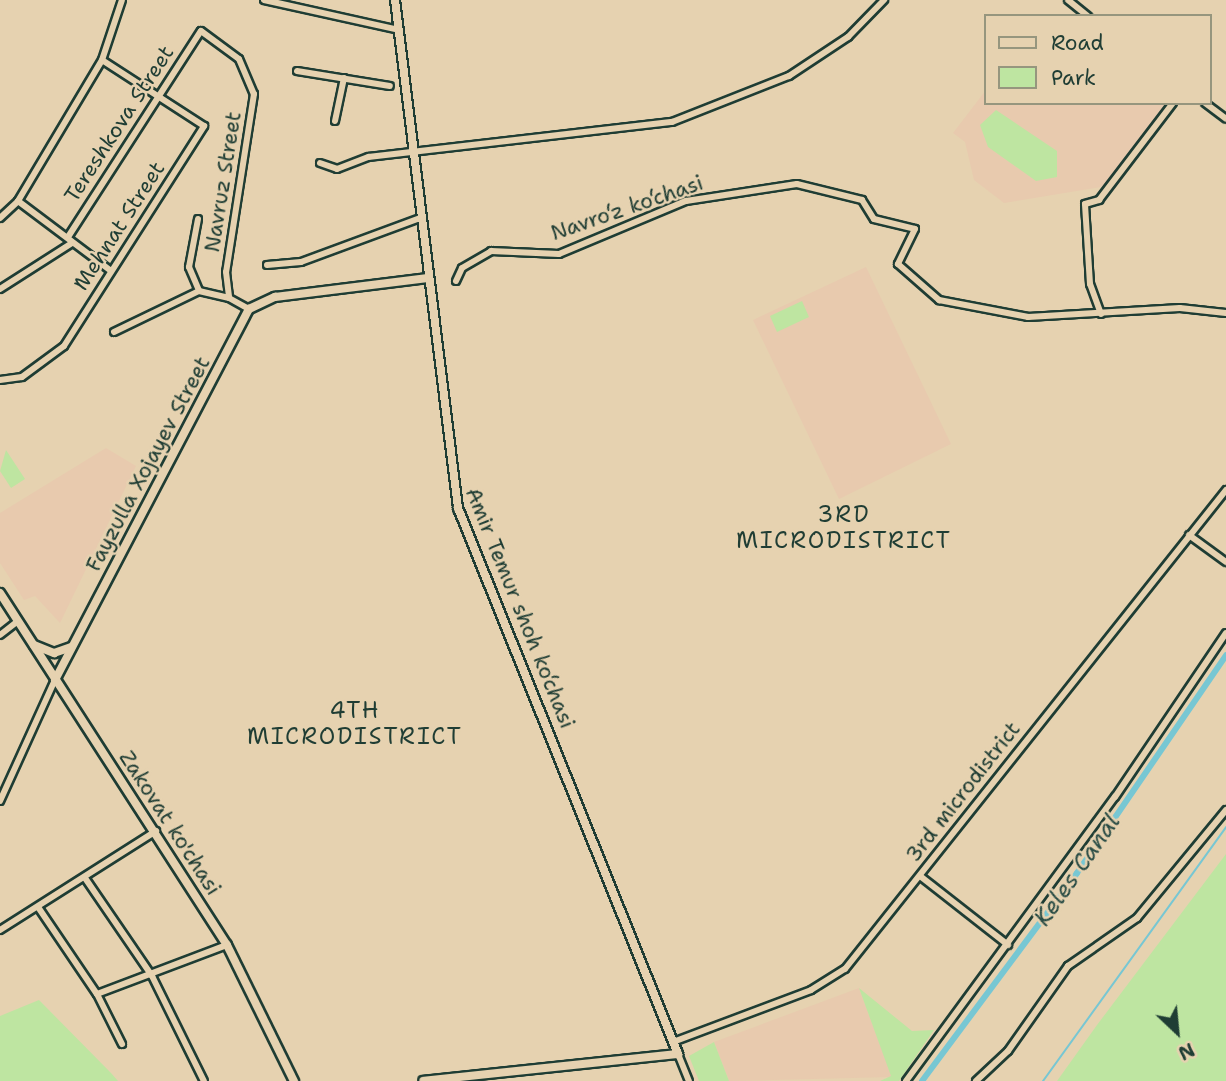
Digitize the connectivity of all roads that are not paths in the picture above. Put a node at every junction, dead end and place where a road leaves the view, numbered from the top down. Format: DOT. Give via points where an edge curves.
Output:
graph roads {
  1 [pos="122,0"];
  2 [pos="264,0"];
  3 [pos="396,0"];
  4 [pos="884,0"];
  5 [pos="1068,0"];
  6 [pos="1086,14"];
  7 [pos="398,30"];
  8 [pos="201,31"];
  9 [pos="102,60"];
  10 [pos="298,71"];
  11 [pos="344,78"];
  12 [pos="390,86"];
  13 [pos="158,93"];
  14 [pos="1171,105"];
  15 [pos="1208,105"];
  16 [pos="1226,119"];
  17 [pos="335,121"];
  18 [pos="413,156"];
  19 [pos="320,163"];
  20 [pos="18,201"];
  21 [pos="0,218"];
  22 [pos="420,218"];
  23 [pos="198,219"];
  24 [pos="70,240"];
  25 [pos="267,265"];
  26 [pos="110,270"];
  27 [pos="428,278"];
  28 [pos="456,281"];
  29 [pos="0,289"];
  30 [pos="199,291"];
  31 [pos="229,298"];
  32 [pos="249,309"];
  33 [pos="1226,313"];
  34 [pos="1101,314"];
  35 [pos="114,332"];
  36 [pos="0,380"];
  37 [pos="1226,490"];
  38 [pos="1189,535"];
  39 [pos="1226,562"];
  40 [pos="0,593"];
  41 [pos="18,621"];
  42 [pos="1226,633"];
  43 [pos="0,635"];
  44 [pos="32,644"];
  45 [pos="73,645"];
  46 [pos="66,659"];
  47 [pos="43,660"];
  48 [pos="55,680"];
  49 [pos="0,800"];
  50 [pos="1226,810"];
  51 [pos="156,831"];
  52 [pos="920,876"];
  53 [pos="85,878"];
  54 [pos="38,907"];
  55 [pos="0,930"];
  56 [pos="228,945"];
  57 [pos="1008,945"];
  58 [pos="152,976"];
  59 [pos="97,994"];
  60 [pos="673,1042"];
  61 [pos="122,1044"];
  62 [pos="678,1054"];
  63 [pos="204,1081"];
  64 [pos="295,1081"];
  65 [pos="423,1081"];
  66 [pos="689,1081"];
  67 [pos="906,1081"];
  68 [pos="976,1081"];
  1 -- 9 [label="street"];
  2 -- 7 [label="street"];
  3 -- 7 [label="main road, Amir Temur shoh ko‘chasi"];
  4 -- 18 [label="street" via="807,65 713,110 667,123"];
  5 -- 6 [label="street"];
  7 -- 18 [label="main road, Amir Temur shoh ko‘chasi"];
  8 -- 13 [label="street, Tereshkova Street"];
  8 -- 31 [label="street, Navruz Street" via="239,59 254,94 229,251"];
  9 -- 13 [label="street"];
  9 -- 20 [label="street"];
  10 -- 11 [label="street"];
  11 -- 12 [label="street"];
  11 -- 17 [label="street"];
  13 -- 24 [label="street, Tereshkova Street"];
  13 -- 26 [label="street, Mehnat Street" via="204,126"];
  14 -- 34 [label="street" via="1099,200 1085,204 1090,284"];
  15 -- 16 [label="street"];
  18 -- 19 [label="street" via="369,158 337,169"];
  18 -- 22 [label="main road, Amir Temur shoh ko‘chasi"];
  20 -- 21 [label="street"];
  20 -- 24 [label="street"];
  22 -- 25 [label="street" via="301,262"];
  22 -- 27 [label="main road, Amir Temur shoh ko‘chasi"];
  23 -- 30 [label="street" via="189,267"];
  24 -- 26 [label="street"];
  24 -- 29 [label="street, Tereshkova Street"];
  26 -- 36 [label="street, Mehnat Street" via="64,346 22,377"];
  27 -- 32 [label="main road" via="275,297"];
  27 -- 60 [label="main road, Amir Temur shoh ko‘chasi" via="458,508"];
  28 -- 34 [label="street, Navro‘z ko‘chasi" via="462,268 491,251 559,254 686,201 797,184 862,200 874,219 915,229 898,264 939,300 1028,317"];
  30 -- 31 [label="street"];
  30 -- 35 [label="street"];
  31 -- 32 [label="street"];
  32 -- 45 [label="main road, Fayzulla Xojayev Street"];
  33 -- 34 [label="street, Navro‘z ko‘chasi" via="1180,308"];
  37 -- 38 [label="street, 3rd microdistrict"];
  38 -- 39 [label="street"];
  38 -- 52 [label="street, 3rd microdistrict"];
  40 -- 41 [label="main road, Zakovat ko'chasi"];
  41 -- 43 [label="street"];
  41 -- 44 [label="main road, Zakovat ko'chasi"];
  42 -- 57 [label="street"];
  44 -- 45 [label="main road" via="54,653"];
  44 -- 47 [label="main road, Zakovat ko'chasi"];
  45 -- 46 [label="main road, Fayzulla Xojayev Street"];
  46 -- 47 [label="main road"];
  46 -- 48 [label="main road, Fayzulla Xojayev Street"];
  47 -- 48 [label="main road, Zakovat ko'chasi"];
  48 -- 49 [label="street, Fayzulla Xojayev Street"];
  48 -- 51 [label="main road, Zakovat ko'chasi"];
  50 -- 68 [label="street" via="1137,918 1069,966 1008,1051"];
  51 -- 53 [label="street"];
  51 -- 56 [label="main road, Zakovat ko'chasi"];
  52 -- 57 [label="street"];
  52 -- 60 [label="street, 3rd microdistrict" via="836,977"];
  53 -- 54 [label="street"];
  53 -- 58 [label="street"];
  54 -- 55 [label="street"];
  54 -- 59 [label="street"];
  56 -- 58 [label="street"];
  56 -- 64 [label="main road, Zakovat ko'chasi"];
  57 -- 67 [label="street"];
  58 -- 59 [label="street"];
  58 -- 63 [label="street"];
  59 -- 61 [label="street"];
  60 -- 62 [label="main road, Amir Temur shoh ko‘chasi"];
  62 -- 65 [label="main road"];
  62 -- 66 [label="street"];
}
